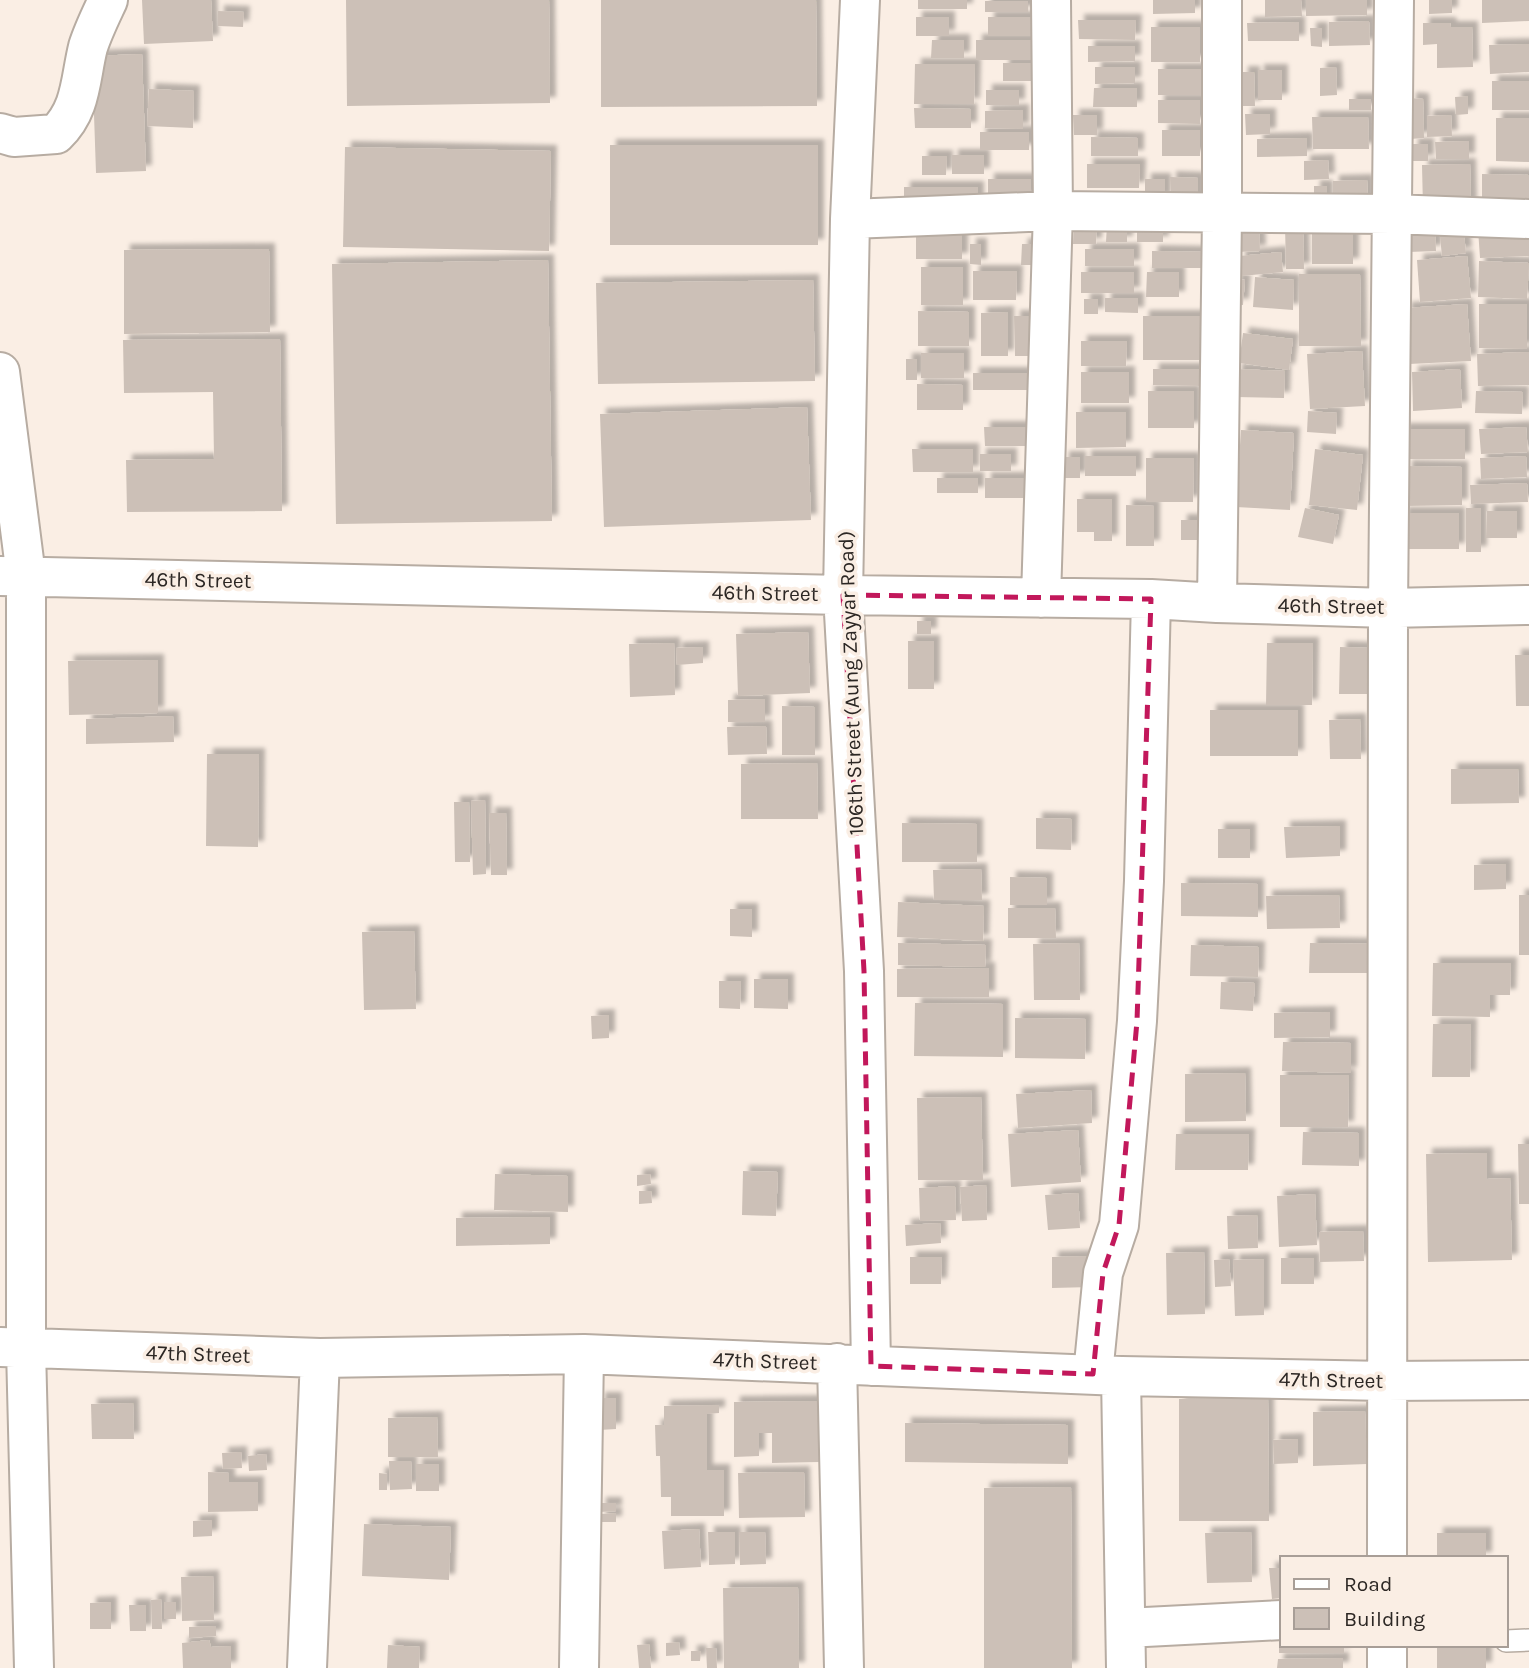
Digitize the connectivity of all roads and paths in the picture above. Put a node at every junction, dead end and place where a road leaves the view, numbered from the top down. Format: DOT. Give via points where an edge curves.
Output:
graph roads {
  1 [pos="108,0"];
  2 [pos="860,0"];
  3 [pos="1051,0"];
  4 [pos="1222,0"];
  5 [pos="1394,0"];
  6 [pos="0,133"];
  7 [pos="1053,211"];
  8 [pos="1222,214"];
  9 [pos="1391,214"];
  10 [pos="850,219"];
  11 [pos="1529,219"];
  12 [pos="0,372"];
  13 [pos="13,576"];
  14 [pos="843,595"];
  15 [pos="1041,598"];
  16 [pos="1151,599"];
  17 [pos="1217,603"];
  18 [pos="1529,605"];
  19 [pos="1388,608"];
  20 [pos="13,1348"];
  21 [pos="584,1354"];
  22 [pos="320,1358"];
  23 [pos="854,1364"];
  24 [pos="1107,1375"];
  25 [pos="1529,1380"];
  26 [pos="1386,1381"];
  27 [pos="1387,1556"];
  28 [pos="1280,1620"];
  29 [pos="1126,1628"];
  30 [pos="1529,1640"];
  31 [pos="1508,1641"];
  32 [pos="1387,1647"];
  33 [pos="34,1668"];
  34 [pos="307,1668"];
  35 [pos="579,1668"];
  36 [pos="844,1668"];
  37 [pos="1126,1668"];
  38 [pos="1387,1668"];
  1 -- 6 [label="street" via="89,44 78,100 68,122 56,134 14,137"];
  2 -- 10 [label="street, 106th Street (Aung Zayyar Road)"];
  3 -- 7 [label="street"];
  4 -- 8 [label="street"];
  5 -- 9 [label="street"];
  7 -- 8 [label="street"];
  7 -- 10 [label="street"];
  7 -- 15 [label="street"];
  8 -- 9 [label="street"];
  8 -- 17 [label="street"];
  9 -- 11 [label="street"];
  9 -- 19 [label="street"];
  10 -- 14 [label="street, 106th Street (Aung Zayyar Road)"];
  12 -- 13 [label="street"];
  13 -- 14 [label="street, 46th Street"];
  13 -- 20 [label="street"];
  14 -- 15 [label="street, 46th Street"];
  14 -- 23 [label="street, 106th Street (Aung Zayyar Road)" via="864,971"];
  15 -- 16 [label="street, 46th Street"];
  16 -- 17 [label="street, 46th Street"];
  16 -- 24 [label="street" via="1137,1021 1119,1225 1103,1273"];
  17 -- 19 [label="street, 46th Street"];
  18 -- 19 [label="street, 46th Street"];
  19 -- 26 [label="street"];
  20 -- 22 [label="street, 47th Street"];
  20 -- 33 [label="street"];
  21 -- 22 [label="street, 47th Street"];
  21 -- 23 [label="street, 47th Street"];
  21 -- 35 [label="street"];
  22 -- 34 [label="street"];
  23 -- 24 [label="street, 47th Street"];
  23 -- 36 [label="street, 106th Street (Aung Zayyar Road)"];
  24 -- 26 [label="street, 47th Street"];
  24 -- 29 [label="street"];
  25 -- 26 [label="street, 47th Street"];
  26 -- 27 [label="street"];
  28 -- 29 [label="street"];
  29 -- 37 [label="street"];
  30 -- 31 [label="lane"];
  32 -- 38 [label="street"];
}
